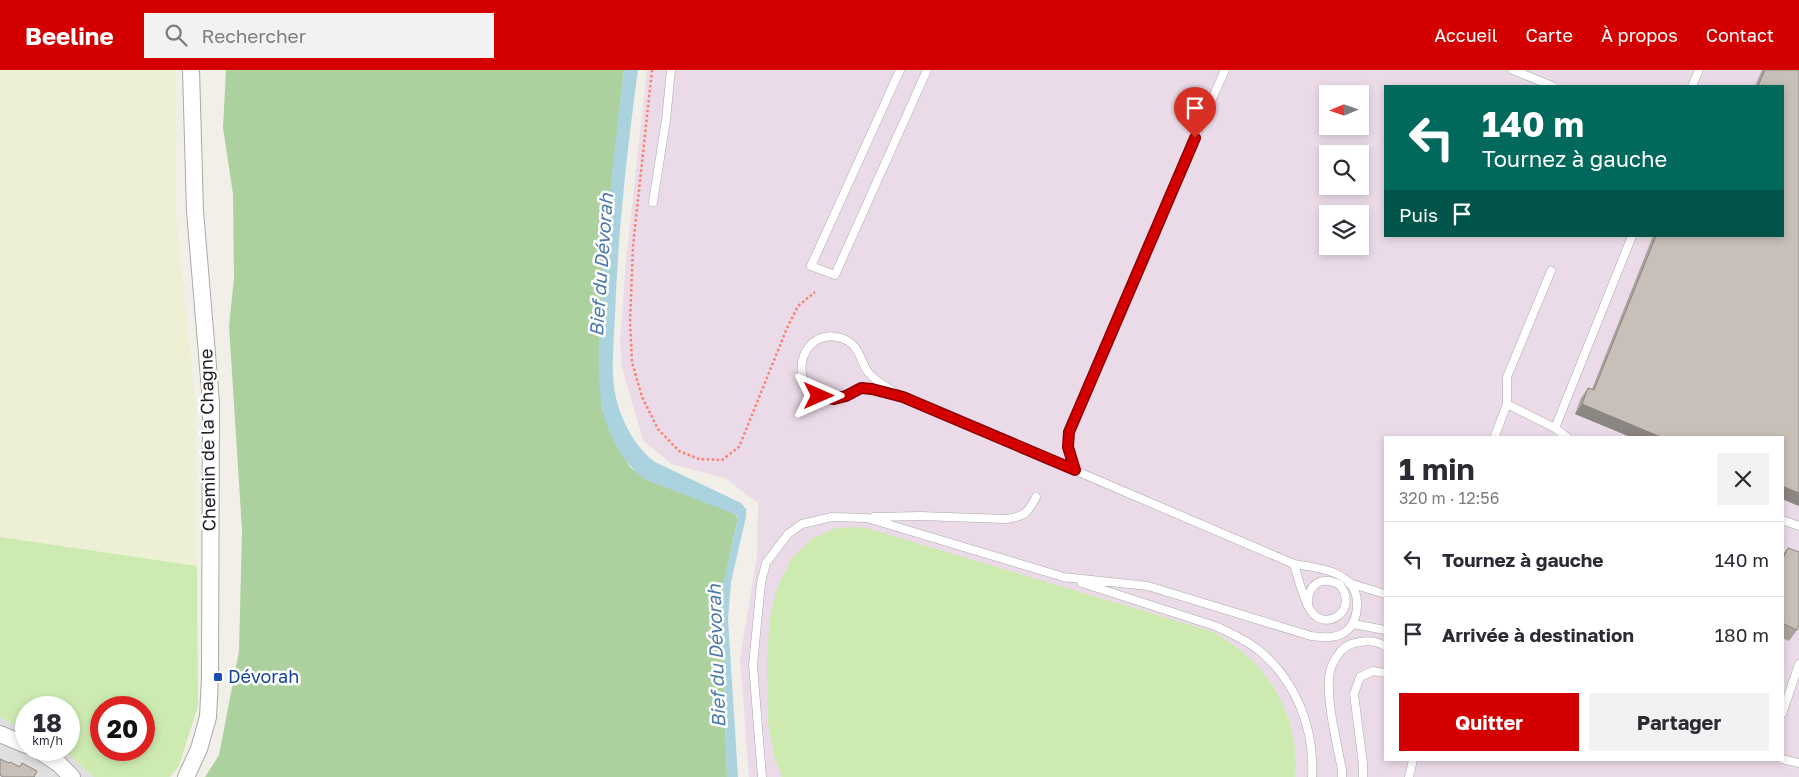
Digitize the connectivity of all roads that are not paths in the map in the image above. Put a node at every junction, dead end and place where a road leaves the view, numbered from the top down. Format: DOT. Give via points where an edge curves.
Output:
graph roads {
  1 [pos="191,70"];
  2 [pos="672,70"];
  3 [pos="900,70"];
  4 [pos="927,70"];
  5 [pos="1226,70"];
  6 [pos="1513,70"];
  7 [pos="1699,70"];
  8 [pos="1550,85"];
  9 [pos="1692,85"];
  10 [pos="653,202"];
  11 [pos="1632,237"];
  12 [pos="1551,271"];
  13 [pos="903,397"];
  14 [pos="1507,404"];
  15 [pos="1555,428"];
  16 [pos="1495,436"];
  17 [pos="1565,436"];
  18 [pos="1075,470"];
  19 [pos="1036,497"];
  20 [pos="867,518"];
  21 [pos="1784,521"];
  22 [pos="1799,526"];
  23 [pos="1294,564"];
  24 [pos="1063,577"];
  25 [pos="1349,583"];
  26 [pos="1384,594"];
  27 [pos="1308,605"];
  28 [pos="1352,624"];
  29 [pos="1384,630"];
  30 [pos="1384,646"];
  31 [pos="1799,664"];
  32 [pos="1384,673"];
  33 [pos="1784,708"];
  34 [pos="0,734"];
  35 [pos="15,740"];
  36 [pos="760,754"];
  37 [pos="1784,759"];
  38 [pos="54,761"];
  39 [pos="1412,761"];
  40 [pos="1799,763"];
  41 [pos="72,777"];
  42 [pos="186,777"];
  43 [pos="762,777"];
  44 [pos="767,777"];
  45 [pos="1312,777"];
  46 [pos="1342,777"];
  47 [pos="1363,777"];
  48 [pos="1409,777"];
  1 -- 42 [label="street, Chemin de la Chagne" via="195,211 211,402 210,678 208,717 199,749"];
  2 -- 10 [label="lane"];
  3 -- 4 [label="lane" via="811,266 835,275"];
  5 -- 18 [label="lane" via="1072,423 1068,447"];
  6 -- 8 [label="lane"];
  7 -- 9 [label="lane"];
  11 -- 15 [label="lane"];
  12 -- 14 [label="lane" via="1507,376"];
  13 -- 13 [label="lane" via="861,388 834,399 819,396 803,378 803,356 819,339 841,337 854,345 876,380"];
  13 -- 18 [label="lane"];
  14 -- 15 [label="lane"];
  14 -- 16 [label="lane"];
  15 -- 17 [label="lane"];
  18 -- 23 [label="lane"];
  19 -- 20 [label="lane" via="1030,509 1020,517 1006,519"];
  20 -- 24 [label="lane"];
  20 -- 36 [label="lane" via="832,517 802,524 788,534 766,563 753,665"];
  21 -- 22 [label="lane"];
  23 -- 25 [label="lane" via="1318,568"];
  23 -- 27 [label="lane"];
  24 -- 28 [label="lane" via="1148,586 1311,636 1328,638 1343,633"];
  24 -- 45 [label="lane" via="1215,626 1256,648 1292,687 1310,735"];
  25 -- 26 [label="lane"];
  25 -- 28 [label="lane" via="1356,595 1357,610"];
  27 -- 27 [label="lane" via="1315,616 1331,619 1339,616 1345,608 1346,597 1340,585 1327,580 1310,590"];
  28 -- 29 [label="lane"];
  30 -- 46 [label="lane" via="1368,640 1348,644 1337,657 1329,676"];
  31 -- 33 [label="lane"];
  32 -- 47 [label="lane" via="1373,671 1360,677 1354,694"];
  34 -- 35 [label="street"];
  36 -- 43 [label="lane"];
  36 -- 44 [label="lane"];
  37 -- 40 [label="lane"];
  38 -- 41 [label="street"];
  39 -- 48 [label="lane"];
}
